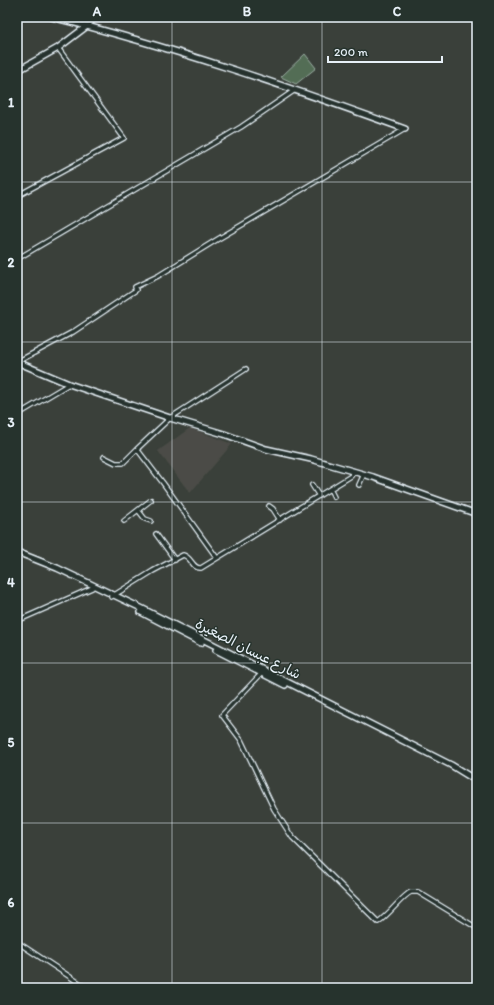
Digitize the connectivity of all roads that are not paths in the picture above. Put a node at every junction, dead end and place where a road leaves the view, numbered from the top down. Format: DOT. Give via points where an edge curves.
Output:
graph roads {
  1 [pos="52,17"];
  2 [pos="97,17"];
  3 [pos="87,26"];
  4 [pos="58,48"];
  5 [pos="17,71"];
  6 [pos="295,90"];
  7 [pos="405,129"];
  8 [pos="17,196"];
  9 [pos="17,259"];
  10 [pos="17,362"];
  11 [pos="246,369"];
  12 [pos="68,384"];
  13 [pos="17,415"];
  14 [pos="170,418"];
  15 [pos="137,449"];
  16 [pos="104,458"];
  17 [pos="354,471"];
  18 [pos="364,474"];
  19 [pos="360,484"];
  20 [pos="312,485"];
  21 [pos="330,489"];
  22 [pos="318,496"];
  23 [pos="334,497"];
  24 [pos="151,500"];
  25 [pos="269,506"];
  26 [pos="138,510"];
  27 [pos="477,514"];
  28 [pos="280,520"];
  29 [pos="124,521"];
  30 [pos="151,521"];
  31 [pos="156,534"];
  32 [pos="17,554"];
  33 [pos="216,558"];
  34 [pos="175,560"];
  35 [pos="92,588"];
  36 [pos="113,596"];
  37 [pos="17,621"];
  38 [pos="262,674"];
  39 [pos="466,774"];
  40 [pos="477,781"];
  41 [pos="477,928"];
  42 [pos="17,942"];
  43 [pos="87,988"];
  1 -- 3 [label="street"];
  2 -- 3 [label="street"];
  3 -- 4 [label="street"];
  3 -- 6 [label="street" via="200,58"];
  4 -- 5 [label="street"];
  4 -- 8 [label="street" via="124,138"];
  6 -- 7 [label="street"];
  6 -- 9 [label="street" via="241,126"];
  7 -- 10 [label="street" via="135,288 136,290 73,332"];
  10 -- 12 [label="street"];
  11 -- 14 [label="street"];
  12 -- 13 [label="street"];
  12 -- 14 [label="street"];
  14 -- 15 [label="street"];
  14 -- 17 [label="street" via="266,449"];
  15 -- 16 [label="street" via="123,463"];
  15 -- 33 [label="street"];
  17 -- 18 [label="street"];
  17 -- 21 [label="street" via="351,476"];
  18 -- 19 [label="street"];
  18 -- 27 [label="street"];
  20 -- 22 [label="street"];
  21 -- 22 [label="street"];
  21 -- 23 [label="street"];
  22 -- 28 [label="street"];
  24 -- 26 [label="street"];
  25 -- 28 [label="street"];
  26 -- 29 [label="street"];
  26 -- 30 [label="street" via="145,519"];
  28 -- 33 [label="street"];
  31 -- 34 [label="street"];
  32 -- 35 [label="street, شارع عبسان الصغيرة"];
  32 -- 36 [label="street, شارع عبسان الصغيرة" via="45,563"];
  33 -- 34 [label="street" via="200,568 194,567 186,556"];
  34 -- 36 [label="street"];
  35 -- 36 [label="street, شارع عبسان الصغيرة"];
  35 -- 37 [label="street"];
  36 -- 38 [label="street, شارع عبسان الصغيرة"];
  36 -- 39 [label="street, شارع عبسان الصغيرة"];
  38 -- 39 [label="street, شارع عبسان الصغيرة"];
  38 -- 41 [label="street" via="222,715 241,740 274,809 296,842 378,922 406,896 418,892"];
  39 -- 40 [label="street, شارع عبسان الصغيرة"];
  42 -- 43 [label="street"];
}
